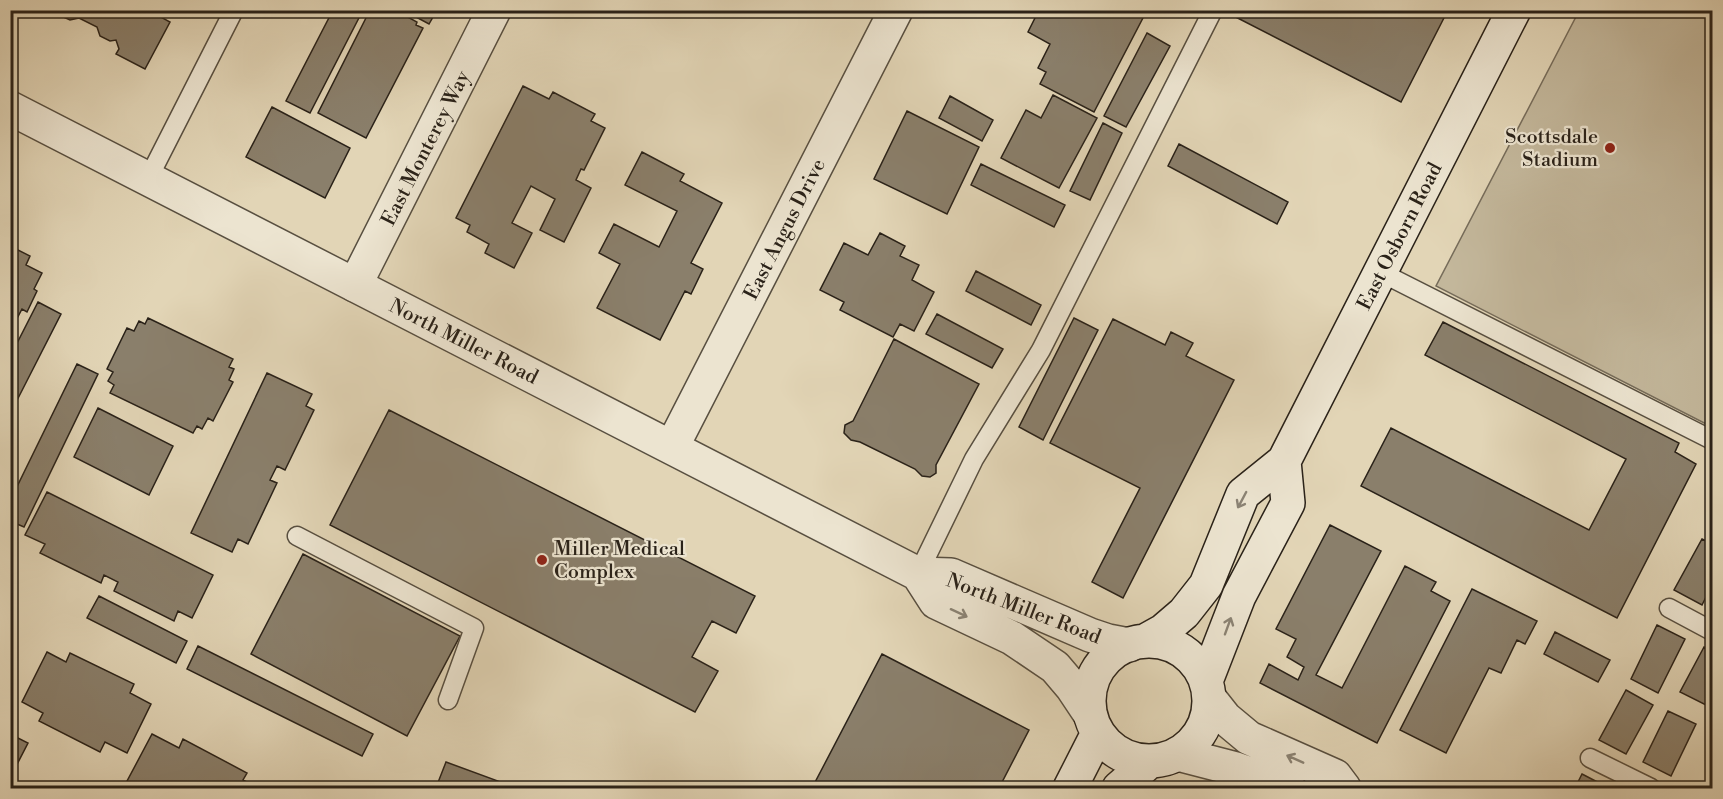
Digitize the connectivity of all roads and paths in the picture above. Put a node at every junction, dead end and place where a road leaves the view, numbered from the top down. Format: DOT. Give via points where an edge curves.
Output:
graph roads {
  1 [pos="234,10"];
  2 [pos="494,10"];
  3 [pos="896,10"];
  4 [pos="1213,10"];
  5 [pos="1514,10"];
  6 [pos="10,108"];
  7 [pos="148,179"];
  8 [pos="1380,272"];
  9 [pos="355,285"];
  10 [pos="1713,440"];
  11 [pos="672,447"];
  12 [pos="1284,461"];
  13 [pos="297,536"];
  14 [pos="918,574"];
  15 [pos="1669,608"];
  16 [pos="1713,631"];
  17 [pos="1137,643"];
  18 [pos="1208,690"];
  19 [pos="448,700"];
  20 [pos="1094,723"];
  21 [pos="1164,758"];
  22 [pos="1590,758"];
  23 [pos="1071,789"];
  24 [pos="1119,789"];
  25 [pos="1290,789"];
  26 [pos="1344,789"];
  27 [pos="1651,789"];
  1 -- 7 [label="lane"];
  2 -- 9 [label="street, East Monterey Way"];
  3 -- 11 [label="street, East Angus Drive"];
  4 -- 14 [label="lane" via="1041,350 974,459"];
  5 -- 8 [label="street, East Osborn Road"];
  6 -- 7 [label="street, North Miller Road"];
  7 -- 9 [label="street, North Miller Road"];
  8 -- 10 [label="lane"];
  8 -- 12 [label="street, East Osborn Road"];
  9 -- 11 [label="street, North Miller Road"];
  11 -- 14 [label="street, North Miller Road"];
  12 -- 17 [label="street, East Osborn Road, one-way" via="1243,494 1206,585 1184,613 1163,631"];
  18 -- 12 [label="street, one-way" via="1239,596 1288,503"];
  13 -- 19 [label="lane" via="474,628"];
  14 -- 17 [label="street, North Miller Road" via="951,575 1090,635"];
  14 -- 20 [label="street, North Miller Road, one-way" via="936,602 1012,638 1055,667"];
  15 -- 16 [label="lane"];
  17 -- 18 [label="street" via="1165,643 1183,651 1197,664"];
  17 -- 20 [label="street" via="1108,657 1096,674 1090,693"];
  18 -- 21 [label="street" via="1207,718 1199,736 1185,750"];
  26 -- 18 [label="street, one-way" via="1335,776 1250,738 1224,718"];
  20 -- 21 [label="street" via="1111,748 1129,758"];
  20 -- 23 [label="street"];
  21 -- 24 [label="street"];
  21 -- 25 [label="street" via="1236,769"];
  22 -- 27 [label="lane"];
}
